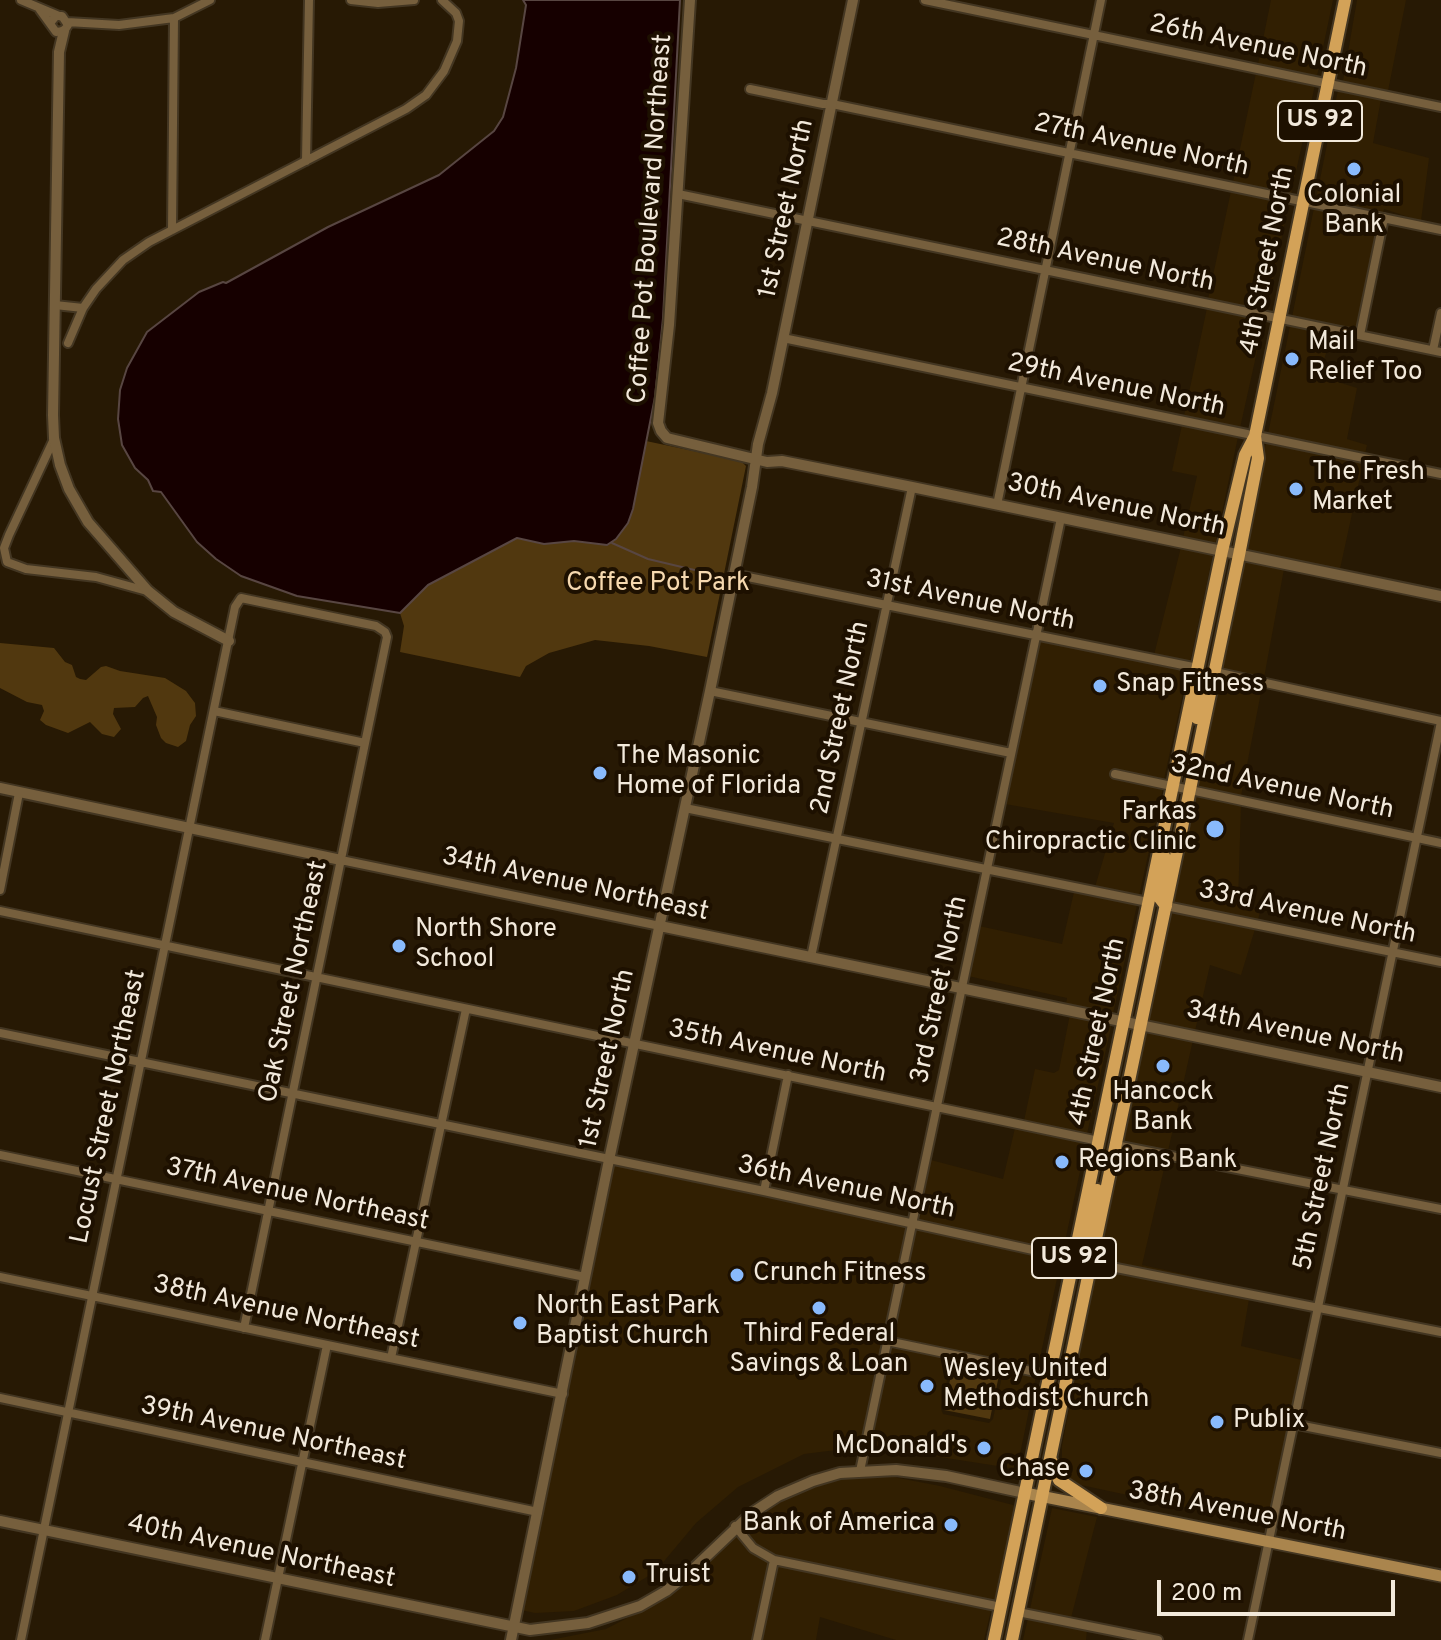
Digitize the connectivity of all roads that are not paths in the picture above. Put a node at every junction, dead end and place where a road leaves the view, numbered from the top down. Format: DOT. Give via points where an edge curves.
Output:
graph roads {
  1 [pos="21,0"];
  2 [pos="210,0"];
  3 [pos="309,0"];
  4 [pos="351,0"];
  5 [pos="414,0"];
  6 [pos="442,0"];
  7 [pos="690,0"];
  8 [pos="853,0"];
  9 [pos="925,0"];
  10 [pos="1101,0"];
  11 [pos="1345,0"];
  12 [pos="174,18"];
  13 [pos="59,24"];
  14 [pos="1094,35"];
  15 [pos="1327,83"];
  16 [pos="750,89"];
  17 [pos="832,104"];
  18 [pos="1441,107"];
  19 [pos="1069,153"];
  20 [pos="306,161"];
  21 [pos="678,194"];
  22 [pos="1302,201"];
  23 [pos="1384,218"];
  24 [pos="808,221"];
  25 [pos="172,230"];
  26 [pos="1441,230"];
  27 [pos="1045,270"];
  28 [pos="55,305"];
  29 [pos="83,308"];
  30 [pos="1441,313"];
  31 [pos="1280,319"];
  32 [pos="1360,335"];
  33 [pos="783,338"];
  34 [pos="68,343"];
  35 [pos="1437,351"];
  36 [pos="1021,387"];
  37 [pos="1255,436"];
  38 [pos="54,438"];
  39 [pos="759,456"];
  40 [pos="1441,474"];
  41 [pos="912,487"];
  42 [pos="997,505"];
  43 [pos="1061,518"];
  44 [pos="1222,551"];
  45 [pos="1239,555"];
  46 [pos="733,574"];
  47 [pos="148,591"];
  48 [pos="1441,596"];
  49 [pos="887,605"];
  50 [pos="1036,636"];
  51 [pos="229,641"];
  52 [pos="386,644"];
  53 [pos="1198,668"];
  54 [pos="1215,672"];
  55 [pos="710,691"];
  56 [pos="214,711"];
  57 [pos="861,722"];
  58 [pos="1441,722"];
  59 [pos="1202,732"];
  60 [pos="365,743"];
  61 [pos="1011,753"];
  62 [pos="1115,774"];
  63 [pos="1173,786"];
  64 [pos="0,788"];
  65 [pos="1190,790"];
  66 [pos="19,793"];
  67 [pos="685,808"];
  68 [pos="189,828"];
  69 [pos="1415,838"];
  70 [pos="836,840"];
  71 [pos="1441,843"];
  72 [pos="1160,846"];
  73 [pos="341,860"];
  74 [pos="987,870"];
  75 [pos="0,890"];
  76 [pos="1148,902"];
  77 [pos="1166,906"];
  78 [pos="0,911"];
  79 [pos="660,926"];
  80 [pos="164,945"];
  81 [pos="1392,952"];
  82 [pos="811,957"];
  83 [pos="1441,962"];
  84 [pos="317,977"];
  85 [pos="962,987"];
  86 [pos="466,1009"];
  87 [pos="1124,1021"];
  88 [pos="1141,1025"];
  89 [pos="0,1033"];
  90 [pos="635,1044"];
  91 [pos="140,1062"];
  92 [pos="1367,1071"];
  93 [pos="788,1075"];
  94 [pos="1441,1087"];
  95 [pos="292,1094"];
  96 [pos="937,1107"];
  97 [pos="442,1125"];
  98 [pos="1099,1141"];
  99 [pos="1115,1145"];
  100 [pos="0,1155"];
  101 [pos="609,1160"];
  102 [pos="117,1179"];
  103 [pos="1341,1189"];
  104 [pos="764,1191"];
  105 [pos="1441,1209"];
  106 [pos="267,1211"];
  107 [pos="912,1224"];
  108 [pos="416,1241"];
  109 [pos="1074,1259"];
  110 [pos="1091,1263"];
  111 [pos="0,1277"];
  112 [pos="585,1277"];
  113 [pos="91,1296"];
  114 [pos="1064,1306"];
  115 [pos="1317,1307"];
  116 [pos="244,1328"];
  117 [pos="1441,1332"];
  118 [pos="887,1341"];
  119 [pos="327,1345"];
  120 [pos="391,1358"];
  121 [pos="1050,1375"];
  122 [pos="1067,1378"];
  123 [pos="563,1394"];
  124 [pos="0,1398"];
  125 [pos="68,1411"];
  126 [pos="1293,1424"];
  127 [pos="1441,1453"];
  128 [pos="1050,1457"];
  129 [pos="303,1462"];
  130 [pos="860,1471"];
  131 [pos="1025,1493"];
  132 [pos="1041,1496"];
  133 [pos="1101,1508"];
  134 [pos="538,1512"];
  135 [pos="0,1521"];
  136 [pos="735,1526"];
  137 [pos="43,1530"];
  138 [pos="1268,1541"];
  139 [pos="774,1560"];
  140 [pos="1441,1576"];
  141 [pos="277,1579"];
  142 [pos="1001,1607"];
  143 [pos="1018,1612"];
  144 [pos="513,1628"];
  145 [pos="21,1640"];
  146 [pos="265,1640"];
  147 [pos="511,1640"];
  148 [pos="757,1640"];
  149 [pos="994,1640"];
  150 [pos="1003,1640"];
  151 [pos="1012,1640"];
  152 [pos="1158,1640"];
  153 [pos="1248,1640"];
  1 -- 13 [label="street"];
  2 -- 12 [label="street"];
  3 -- 20 [label="street"];
  4 -- 5 [label="street"];
  6 -- 20 [label="street" via="456,13 459,29 435,84 406,109"];
  7 -- 21 [label="street, Coffee Pot Boulevard Northeast"];
  8 -- 17 [label="street, 1st Street North"];
  9 -- 14 [label="street, 26th Avenue North"];
  10 -- 14 [label="street"];
  11 -- 15 [label="main road, 4th Street North / US 92"];
  12 -- 13 [label="street" via="119,25"];
  12 -- 25 [label="street"];
  13 -- 28 [label="street"];
  14 -- 15 [label="street, 26th Avenue North"];
  14 -- 19 [label="street"];
  15 -- 18 [label="street, 26th Avenue North"];
  15 -- 22 [label="main road, 4th Street North / US 92"];
  16 -- 17 [label="street, 27th Avenue North"];
  17 -- 19 [label="street, 27th Avenue North"];
  17 -- 24 [label="street, 1st Street North"];
  19 -- 22 [label="street, 27th Avenue North"];
  19 -- 27 [label="street"];
  20 -- 25 [label="street"];
  21 -- 24 [label="street, 28th Avenue North"];
  21 -- 39 [label="street, Coffee Pot Boulevard Northeast" via="658,423 667,438"];
  22 -- 23 [label="street, 27th Avenue North"];
  22 -- 31 [label="main road, 4th Street North / US 92"];
  23 -- 26 [label="street, 27th Avenue North"];
  23 -- 32 [label="street"];
  24 -- 27 [label="street, 28th Avenue North"];
  24 -- 33 [label="street, 1st Street North"];
  25 -- 29 [label="street" via="123,260"];
  27 -- 31 [label="street, 28th Avenue North"];
  27 -- 36 [label="street"];
  28 -- 29 [label="street"];
  28 -- 38 [label="street"];
  29 -- 34 [label="street"];
  30 -- 35 [label="street"];
  31 -- 32 [label="street, 28th Avenue North"];
  31 -- 37 [label="main road, 4th Street North / US 92"];
  32 -- 35 [label="street, 28th Avenue North"];
  33 -- 36 [label="street, 29th Avenue North"];
  33 -- 39 [label="street, 1st Street North"];
  36 -- 37 [label="street, 29th Avenue North"];
  36 -- 42 [label="street"];
  37 -- 40 [label="street, 29th Avenue North"];
  37 -- 44 [label="main road, 4th Street North / US 92" via="1245,455"];
  37 -- 45 [label="main road, 4th Street North / US 92" via="1258,458"];
  38 -- 47 [label="street" via="77,504"];
  38 -- 47 [label="street" via="4,548 7,562"];
  39 -- 41 [label="street, 30th Avenue North"];
  39 -- 46 [label="street, 1st Street North"];
  41 -- 42 [label="street, 30th Avenue North"];
  41 -- 49 [label="street, 2nd Street North"];
  42 -- 43 [label="street, 30th Avenue North"];
  43 -- 44 [label="street, 30th Avenue North"];
  43 -- 50 [label="street, 3rd Street North"];
  44 -- 45 [label="street, 30th Avenue North"];
  44 -- 53 [label="main road, 4th Street North / US 92"];
  45 -- 48 [label="street, 30th Avenue North"];
  45 -- 54 [label="main road, 4th Street North / US 92"];
  46 -- 49 [label="street, 31st Avenue North"];
  46 -- 55 [label="street, 1st Street North"];
  47 -- 51 [label="street" via="174,612"];
  49 -- 50 [label="street, 31st Avenue North"];
  49 -- 57 [label="street, 2nd Street North"];
  50 -- 53 [label="street, 31st Avenue North"];
  50 -- 61 [label="street, 3rd Street North"];
  51 -- 52 [label="street, Locust Street Northeast" via="241,598 381,628"];
  51 -- 56 [label="street, Locust Street Northeast"];
  52 -- 60 [label="street, Oak Street Northeast"];
  53 -- 59 [label="main road" via="1204,679 1196,719"];
  53 -- 63 [label="main road, 4th Street North / US 92"];
  54 -- 58 [label="street"];
  54 -- 59 [label="main road, 4th Street North / US 92"];
  55 -- 57 [label="street"];
  55 -- 67 [label="street, 1st Street North"];
  56 -- 60 [label="street"];
  56 -- 68 [label="street, Locust Street Northeast"];
  57 -- 61 [label="street"];
  57 -- 70 [label="street, 2nd Street North"];
  58 -- 69 [label="street, 5th Street North"];
  59 -- 65 [label="main road, 4th Street North / US 92"];
  60 -- 73 [label="street, Oak Street Northeast"];
  61 -- 74 [label="street, 3rd Street North"];
  62 -- 63 [label="street, 32nd Avenue North"];
  63 -- 65 [label="street, 32nd Avenue North"];
  63 -- 72 [label="main road, 4th Street North / US 92"];
  64 -- 66 [label="street, 34th Avenue Northeast"];
  65 -- 69 [label="street, 32nd Avenue North"];
  65 -- 77 [label="main road, 4th Street North / US 92"];
  66 -- 68 [label="street, 34th Avenue Northeast"];
  66 -- 75 [label="street"];
  67 -- 70 [label="street"];
  67 -- 79 [label="street, 1st Street North"];
  68 -- 73 [label="street, 34th Avenue Northeast"];
  68 -- 80 [label="street, Locust Street Northeast"];
  69 -- 71 [label="street, 32nd Avenue North"];
  69 -- 81 [label="street, 5th Street North"];
  70 -- 74 [label="street"];
  70 -- 82 [label="street, 2nd Street North"];
  72 -- 76 [label="main road, 4th Street North / US 92"];
  72 -- 77 [label="main road" via="1166,861 1159,897"];
  73 -- 79 [label="street, 34th Avenue Northeast"];
  73 -- 84 [label="street, Oak Street Northeast"];
  74 -- 76 [label="street"];
  74 -- 85 [label="street, 3rd Street North"];
  76 -- 87 [label="main road, 4th Street North / US 92"];
  77 -- 81 [label="street, 33rd Avenue North"];
  77 -- 88 [label="main road, 4th Street North / US 92"];
  78 -- 80 [label="street, 35th Avenue North"];
  79 -- 82 [label="street, 34th Avenue Northeast"];
  79 -- 90 [label="street, 1st Street North"];
  80 -- 84 [label="street, 35th Avenue North"];
  80 -- 91 [label="street, Locust Street Northeast"];
  81 -- 83 [label="street, 33rd Avenue North"];
  81 -- 92 [label="street, 5th Street North"];
  82 -- 85 [label="street, 34th Avenue Northeast"];
  84 -- 86 [label="street, 35th Avenue North"];
  84 -- 95 [label="street, Oak Street Northeast"];
  85 -- 87 [label="street, 34th Avenue Northeast"];
  85 -- 96 [label="street, 3rd Street North"];
  86 -- 90 [label="street, 35th Avenue North"];
  86 -- 97 [label="street"];
  87 -- 88 [label="street, 34th Avenue Northeast"];
  87 -- 98 [label="main road, 4th Street North / US 92"];
  88 -- 92 [label="street, 34th Avenue North"];
  88 -- 99 [label="main road, 4th Street North / US 92"];
  89 -- 91 [label="street, 36th Avenue North"];
  90 -- 93 [label="street, 35th Avenue North"];
  90 -- 101 [label="street, 1st Street North"];
  91 -- 95 [label="street, 36th Avenue North"];
  91 -- 102 [label="street, Locust Street Northeast"];
  92 -- 94 [label="street, 34th Avenue North"];
  92 -- 103 [label="street, 5th Street North"];
  93 -- 96 [label="street, 35th Avenue North"];
  93 -- 104 [label="street"];
  95 -- 97 [label="street, 36th Avenue North"];
  95 -- 106 [label="street, Oak Street Northeast"];
  96 -- 98 [label="street, 35th Avenue North"];
  96 -- 107 [label="street, 3rd Street North"];
  97 -- 101 [label="street, 36th Avenue North"];
  97 -- 108 [label="street"];
  98 -- 109 [label="main road, 4th Street North / US 92"];
  98 -- 110 [label="main road" via="1104,1151 1086,1253"];
  99 -- 103 [label="street"];
  99 -- 110 [label="main road, 4th Street North / US 92"];
  100 -- 102 [label="street, 37th Avenue Northeast"];
  101 -- 104 [label="street, 36th Avenue North"];
  101 -- 112 [label="street, 1st Street North"];
  102 -- 106 [label="street, 37th Avenue Northeast"];
  102 -- 113 [label="street, Locust Street Northeast"];
  103 -- 105 [label="street"];
  103 -- 115 [label="street, 5th Street North"];
  104 -- 107 [label="street, 36th Avenue North"];
  106 -- 108 [label="street, 37th Avenue Northeast"];
  106 -- 116 [label="street, Oak Street Northeast"];
  107 -- 109 [label="street, 36th Avenue North"];
  107 -- 118 [label="street, 3rd Street North"];
  108 -- 112 [label="street, 37th Avenue Northeast"];
  108 -- 120 [label="street"];
  109 -- 114 [label="main road, 4th Street North / US 92"];
  110 -- 115 [label="street"];
  110 -- 122 [label="main road, 4th Street North / US 92"];
  111 -- 113 [label="street, 38th Avenue Northeast"];
  112 -- 123 [label="street, 1st Street North"];
  113 -- 116 [label="street, 38th Avenue Northeast"];
  113 -- 125 [label="street, Locust Street Northeast"];
  114 -- 121 [label="main road, 4th Street North / US 92"];
  114 -- 122 [label="main road" via="1069,1315 1059,1370"];
  115 -- 117 [label="street"];
  115 -- 126 [label="street, 5th Street North"];
  116 -- 119 [label="street, 38th Avenue Northeast"];
  118 -- 121 [label="street"];
  118 -- 130 [label="street, 3rd Street North"];
  119 -- 120 [label="street, 38th Avenue Northeast"];
  119 -- 129 [label="street"];
  120 -- 123 [label="street, 38th Avenue Northeast"];
  121 -- 131 [label="main road, 4th Street North / US 92"];
  122 -- 128 [label="main road, 4th Street North / US 92"];
  123 -- 134 [label="street, 1st Street North"];
  124 -- 125 [label="street, 39th Avenue Northeast"];
  125 -- 129 [label="street, 39th Avenue Northeast"];
  125 -- 137 [label="street, Locust Street Northeast"];
  126 -- 127 [label="street"];
  126 -- 138 [label="street, 5th Street North"];
  128 -- 132 [label="main road, 4th Street North / US 92"];
  128 -- 133 [label="main road" via="1059,1480"];
  129 -- 134 [label="street, 39th Avenue Northeast"];
  129 -- 141 [label="street"];
  130 -- 131 [label="street" via="912,1471"];
  130 -- 136 [label="street" via="797,1486"];
  131 -- 132 [label="main road, 38th Avenue North"];
  131 -- 142 [label="main road, 4th Street North / US 92"];
  132 -- 133 [label="main road, 38th Avenue North"];
  132 -- 143 [label="main road, 4th Street North / US 92"];
  133 -- 138 [label="main road, 38th Avenue North"];
  134 -- 144 [label="street, 1st Street North"];
  135 -- 137 [label="street, 40th Avenue Northeast"];
  136 -- 139 [label="street" via="753,1548"];
  136 -- 144 [label="street" via="692,1570 640,1606 588,1623"];
  137 -- 141 [label="street, 40th Avenue Northeast"];
  137 -- 145 [label="street, Locust Street Northeast"];
  138 -- 140 [label="main road, 38th Avenue North"];
  138 -- 153 [label="street, 5th Street North"];
  139 -- 142 [label="street"];
  139 -- 148 [label="street"];
  141 -- 144 [label="street, 40th Avenue Northeast"];
  141 -- 146 [label="street"];
  142 -- 149 [label="main road, 4th Street North / US 92"];
  142 -- 150 [label="main road" via="1006,1616"];
  143 -- 151 [label="main road, 4th Street North / US 92"];
  143 -- 152 [label="street"];
  144 -- 147 [label="street, 1st Street North"];
}
